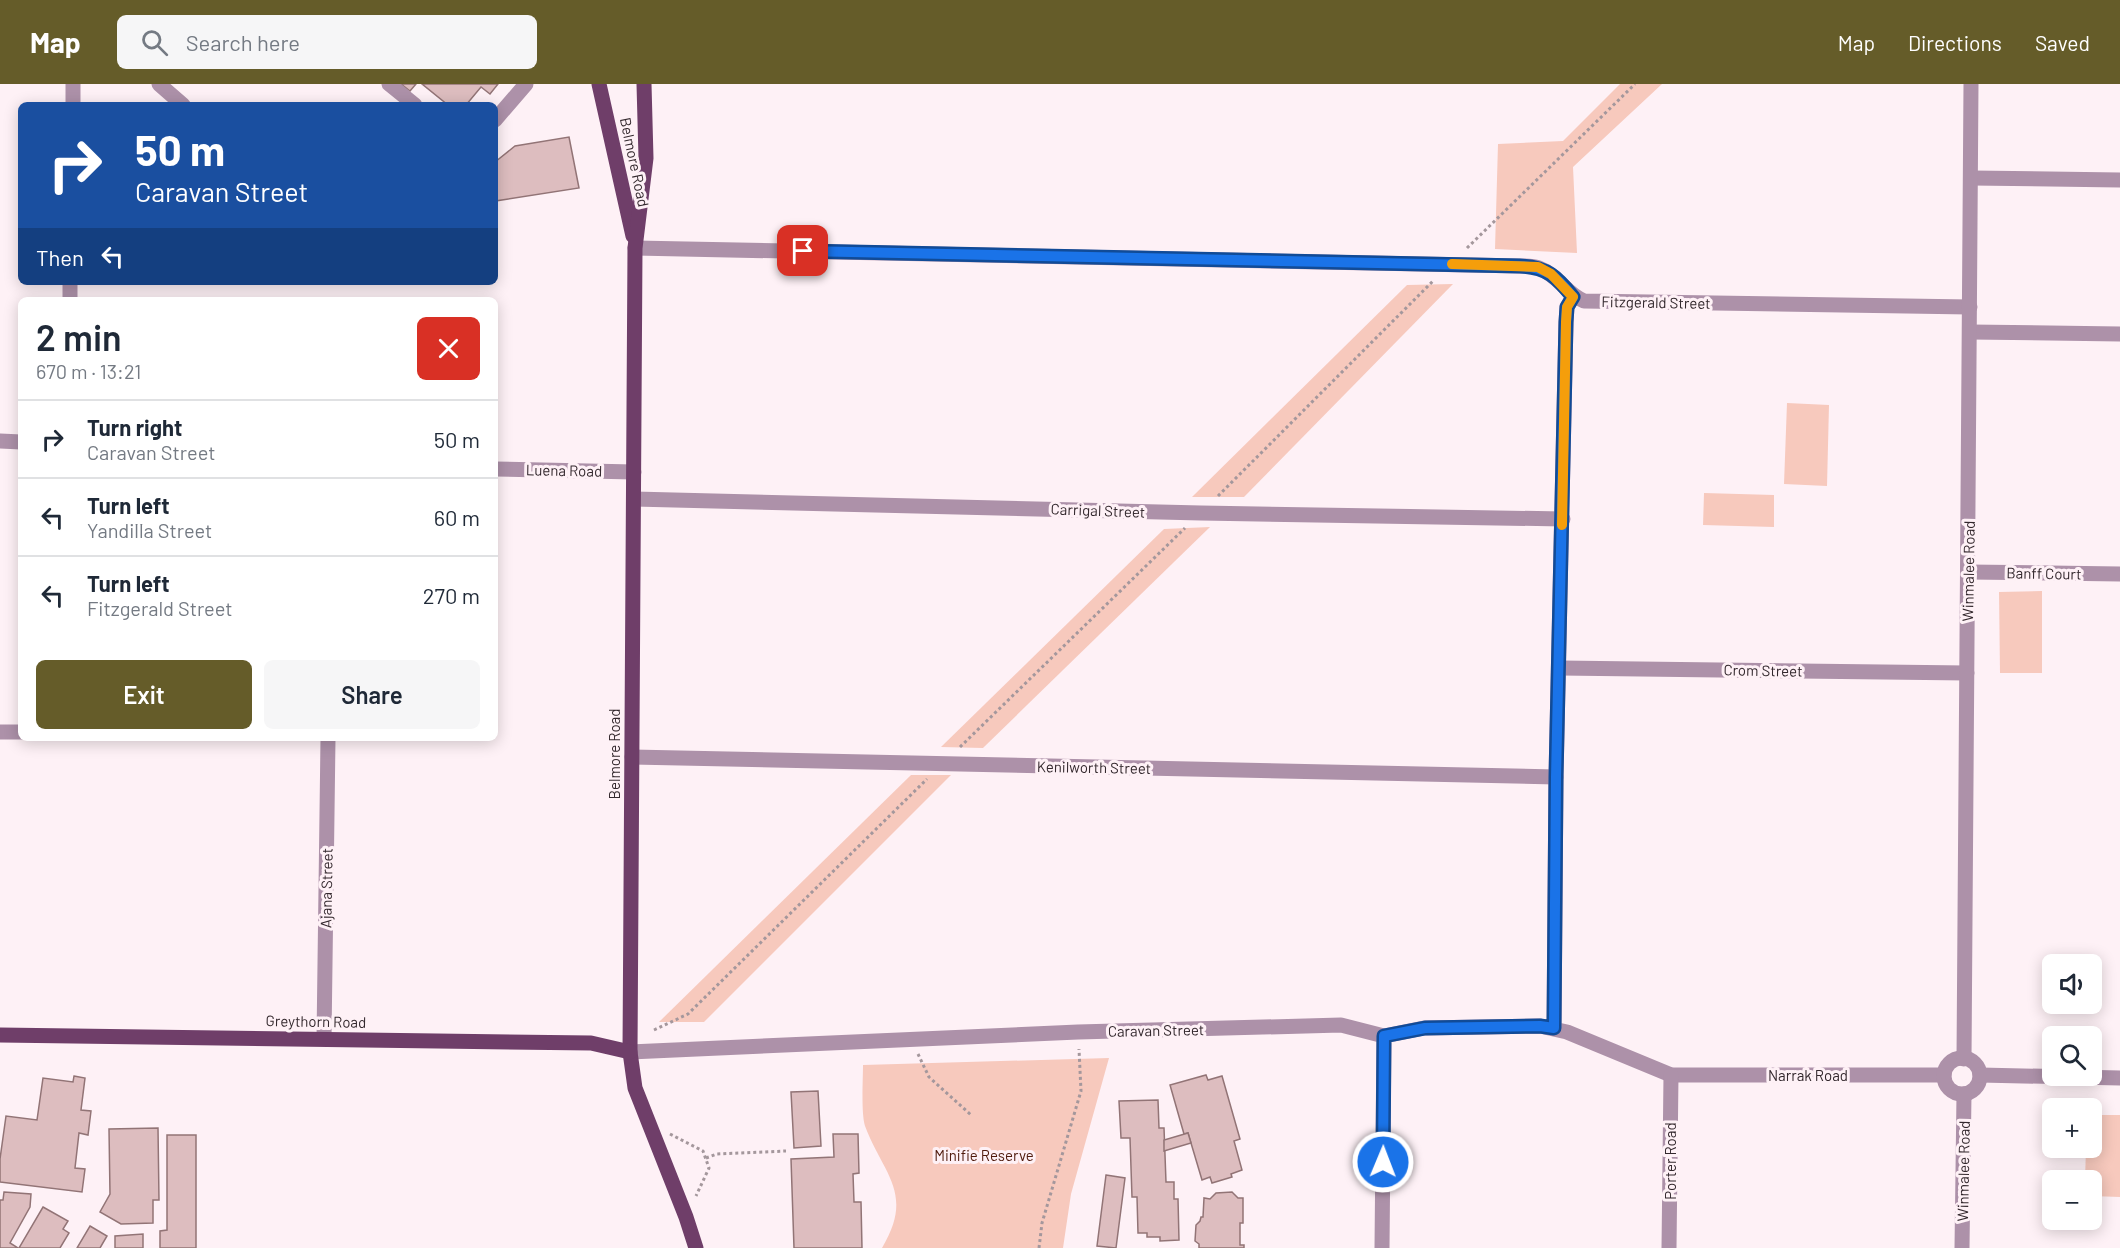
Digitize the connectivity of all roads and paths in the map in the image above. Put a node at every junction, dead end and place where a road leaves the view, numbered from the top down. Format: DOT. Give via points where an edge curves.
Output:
graph roads {
  1 [pos="73,84"];
  2 [pos="159,84"];
  3 [pos="390,84"];
  4 [pos="526,84"];
  5 [pos="599,84"];
  6 [pos="644,84"];
  7 [pos="1635,84"];
  8 [pos="1971,84"];
  9 [pos="73,102"];
  10 [pos="180,102"];
  11 [pos="411,102"];
  12 [pos="498,117"];
  13 [pos="1971,178"];
  14 [pos="2120,180"];
  15 [pos="635,248"];
  16 [pos="1451,264"];
  17 [pos="1573,297"];
  18 [pos="1970,307"];
  19 [pos="1970,332"];
  20 [pos="2120,334"];
  21 [pos="0,441"];
  22 [pos="18,442"];
  23 [pos="498,469"];
  24 [pos="634,472"];
  25 [pos="634,499"];
  26 [pos="1201,513"];
  27 [pos="1563,519"];
  28 [pos="1968,572"];
  29 [pos="2120,574"];
  30 [pos="1560,668"];
  31 [pos="1967,673"];
  32 [pos="0,732"];
  33 [pos="18,732"];
  34 [pos="328,741"];
  35 [pos="632,757"];
  36 [pos="944,763"];
  37 [pos="1556,777"];
  38 [pos="1554,1028"];
  39 [pos="654,1030"];
  40 [pos="1078,1032"];
  41 [pos="0,1035"];
  42 [pos="1384,1036"];
  43 [pos="324,1039"];
  44 [pos="910,1039"];
  45 [pos="630,1052"];
  46 [pos="1964,1059"];
  47 [pos="1671,1074"];
  48 [pos="1944,1075"];
  49 [pos="1980,1075"];
  50 [pos="2120,1078"];
  51 [pos="1964,1094"];
  52 [pos="971,1115"];
  53 [pos="650,1126"];
  54 [pos="786,1151"];
  55 [pos="706,1158"];
  56 [pos="686,1217"];
  57 [pos="696,1248"];
  58 [pos="1039,1248"];
  59 [pos="1382,1248"];
  60 [pos="1670,1248"];
  61 [pos="1962,1248"];
  1 -- 9 [label="street"];
  2 -- 10 [label="street"];
  3 -- 11 [label="street"];
  4 -- 12 [label="street"];
  5 -- 15 [label="main road, Belmore Road"];
  6 -- 15 [label="main road, Belmore Road" via="646,158"];
  7 -- 16 [label="path"];
  8 -- 13 [label="street, Winmalee Road"];
  13 -- 14 [label="street"];
  13 -- 18 [label="street, Winmalee Road"];
  15 -- 16 [label="street"];
  15 -- 24 [label="main road, Belmore Road"];
  16 -- 17 [label="street" via="1538,267 1551,274"];
  16 -- 26 [label="path"];
  17 -- 18 [label="street, Fitzgerald Street" via="1584,301"];
  17 -- 27 [label="street" via="1566,315"];
  18 -- 19 [label="street, Winmalee Road"];
  19 -- 20 [label="street"];
  19 -- 28 [label="street, Winmalee Road"];
  21 -- 22 [label="street"];
  23 -- 24 [label="street, Luena Road"];
  24 -- 25 [label="main road, Belmore Road"];
  25 -- 26 [label="street, Carrigal Street"];
  25 -- 35 [label="main road, Belmore Road"];
  26 -- 27 [label="street, Carrigal Street"];
  26 -- 36 [label="path"];
  27 -- 30 [label="street"];
  28 -- 29 [label="street, Banff Court"];
  28 -- 31 [label="street, Winmalee Road"];
  30 -- 31 [label="street, Crom Street"];
  30 -- 37 [label="street"];
  31 -- 46 [label="street, Winmalee Road"];
  32 -- 33 [label="street"];
  34 -- 43 [label="street, Ajana Street"];
  35 -- 36 [label="street, Kenilworth Street"];
  35 -- 45 [label="main road, Belmore Road"];
  36 -- 37 [label="street, Kenilworth Street"];
  36 -- 39 [label="path" via="687,1014"];
  37 -- 38 [label="street"];
  38 -- 42 [label="street, Caravan Street" via="1425,1028"];
  38 -- 47 [label="street, Caravan Street"];
  40 -- 42 [label="street, Caravan Street" via="1341,1025"];
  40 -- 44 [label="street, Caravan Street"];
  40 -- 58 [label="path" via="1081,1091 1042,1223"];
  41 -- 43 [label="main road, Greythorn Road"];
  42 -- 59 [label="street"];
  43 -- 45 [label="main road, Greythorn Road" via="591,1043"];
  44 -- 45 [label="street, Caravan Street"];
  44 -- 52 [label="path" via="929,1077"];
  45 -- 53 [label="main road, Belmore Road" via="635,1088"];
  46 -- 48 [label="street" via="1952,1062"];
  46 -- 49 [label="street" via="1975,1064"];
  47 -- 48 [label="street, Narrak Road"];
  47 -- 60 [label="street, Porter Road"];
  48 -- 51 [label="street" via="1950,1089"];
  49 -- 50 [label="street"];
  49 -- 51 [label="street" via="1977,1086"];
  51 -- 61 [label="street, Winmalee Road"];
  53 -- 55 [label="path" via="704,1151"];
  53 -- 56 [label="main road, Belmore Road"];
  54 -- 55 [label="path" via="717,1154"];
  55 -- 56 [label="path" via="709,1168"];
  56 -- 57 [label="main road, Belmore Road"];
}
